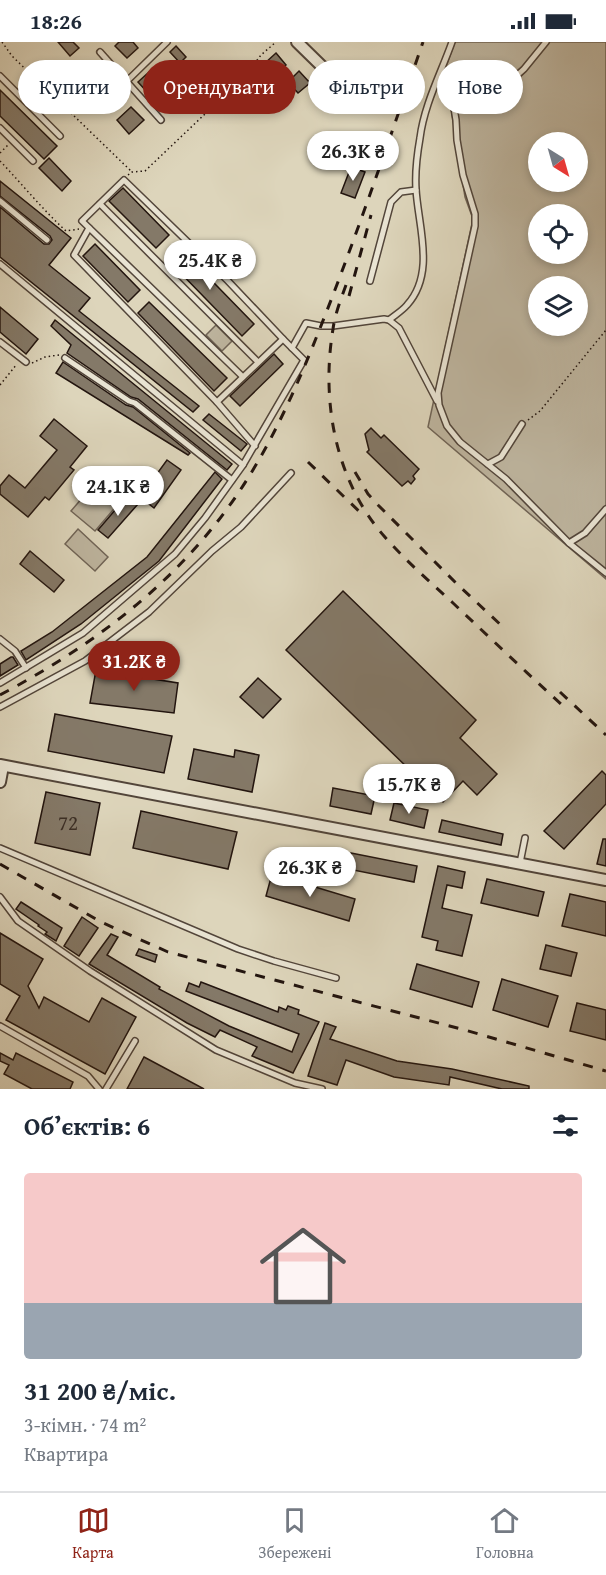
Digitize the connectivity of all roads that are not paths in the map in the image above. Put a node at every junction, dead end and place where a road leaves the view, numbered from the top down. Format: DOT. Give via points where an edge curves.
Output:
graph roads {
  1 [pos="167,42"];
  2 [pos="297,42"];
  3 [pos="452,42"];
  4 [pos="546,42"];
  5 [pos="100,52"];
  6 [pos="107,60"];
  7 [pos="315,60"];
  8 [pos="445,60"];
  9 [pos="523,70"];
  10 [pos="0,76"];
  11 [pos="131,77"];
  12 [pos="437,82"];
  13 [pos="131,87"];
  14 [pos="455,114"];
  15 [pos="161,120"];
  16 [pos="0,128"];
  17 [pos="60,136"];
  18 [pos="33,161"];
  19 [pos="416,190"];
  20 [pos="0,201"];
  21 [pos="100,204"];
  22 [pos="89,228"];
  23 [pos="47,240"];
  24 [pos="0,264"];
  25 [pos="370,281"];
  26 [pos="389,320"];
  27 [pos="283,339"];
  28 [pos="0,342"];
  29 [pos="292,348"];
  30 [pos="65,358"];
  31 [pos="24,361"];
  32 [pos="258,362"];
  33 [pos="243,377"];
  34 [pos="217,402"];
  35 [pos="439,405"];
  36 [pos="522,424"];
  37 [pos="255,446"];
  38 [pos="489,464"];
  39 [pos="243,465"];
  40 [pos="291,473"];
  41 [pos="232,480"];
  42 [pos="606,509"];
  43 [pos="569,543"];
  44 [pos="606,573"];
  45 [pos="0,639"];
  46 [pos="26,668"];
  47 [pos="0,683"];
  48 [pos="0,707"];
  49 [pos="1,765"];
  50 [pos="0,782"];
  51 [pos="525,838"];
  52 [pos="0,848"];
  53 [pos="520,864"];
  54 [pos="606,880"];
  55 [pos="0,897"];
  56 [pos="336,978"];
  57 [pos="0,1026"];
  58 [pos="135,1041"];
  59 [pos="99,1089"];
  60 [pos="106,1089"];
  61 [pos="322,1089"];
  1 -- 11 [label="lane"];
  2 -- 7 [label="street"];
  3 -- 8 [label="lane"];
  4 -- 9 [label="lane"];
  5 -- 6 [label="lane"];
  10 -- 17 [label="lane"];
  12 -- 19 [label="lane" via="420,136"];
  13 -- 15 [label="lane"];
  14 -- 35 [label="lane" via="475,226 438,393"];
  16 -- 18 [label="lane"];
  19 -- 25 [label="lane" via="402,192 391,202"];
  19 -- 26 [label="lane" via="424,258 420,279 408,304"];
  20 -- 23 [label="lane"];
  21 -- 22 [label="lane" via="82,221"];
  21 -- 27 [label="lane" via="124,180"];
  21 -- 32 [label="lane"];
  22 -- 33 [label="lane"];
  22 -- 34 [label="lane" via="74,255"];
  24 -- 39 [label="lane"];
  26 -- 29 [label="lane" via="321,327 306,323"];
  26 -- 35 [label="lane" via="399,328"];
  27 -- 29 [label="lane"];
  27 -- 32 [label="lane"];
  28 -- 31 [label="lane"];
  29 -- 37 [label="lane" via="304,360"];
  30 -- 41 [label="lane" via="135,403"];
  32 -- 33 [label="lane"];
  33 -- 34 [label="lane"];
  34 -- 37 [label="lane"];
  35 -- 38 [label="lane" via="447,426 460,442"];
  36 -- 38 [label="lane" via="501,457"];
  37 -- 39 [label="lane"];
  38 -- 43 [label="lane"];
  39 -- 41 [label="lane"];
  40 -- 48 [label="lane" via="241,527 149,612 85,661"];
  41 -- 46 [label="lane" via="175,554 83,633"];
  42 -- 43 [label="lane" via="585,533"];
  43 -- 44 [label="lane"];
  45 -- 46 [label="lane" via="15,651"];
  46 -- 47 [label="lane"];
  49 -- 50 [label="street"];
  49 -- 53 [label="street"];
  51 -- 53 [label="lane"];
  52 -- 56 [label="lane" via="238,949"];
  53 -- 54 [label="street"];
  55 -- 61 [label="lane" via="18,921 216,1050 295,1083"];
  57 -- 59 [label="lane" via="88,1076"];
  58 -- 60 [label="lane"];
}
